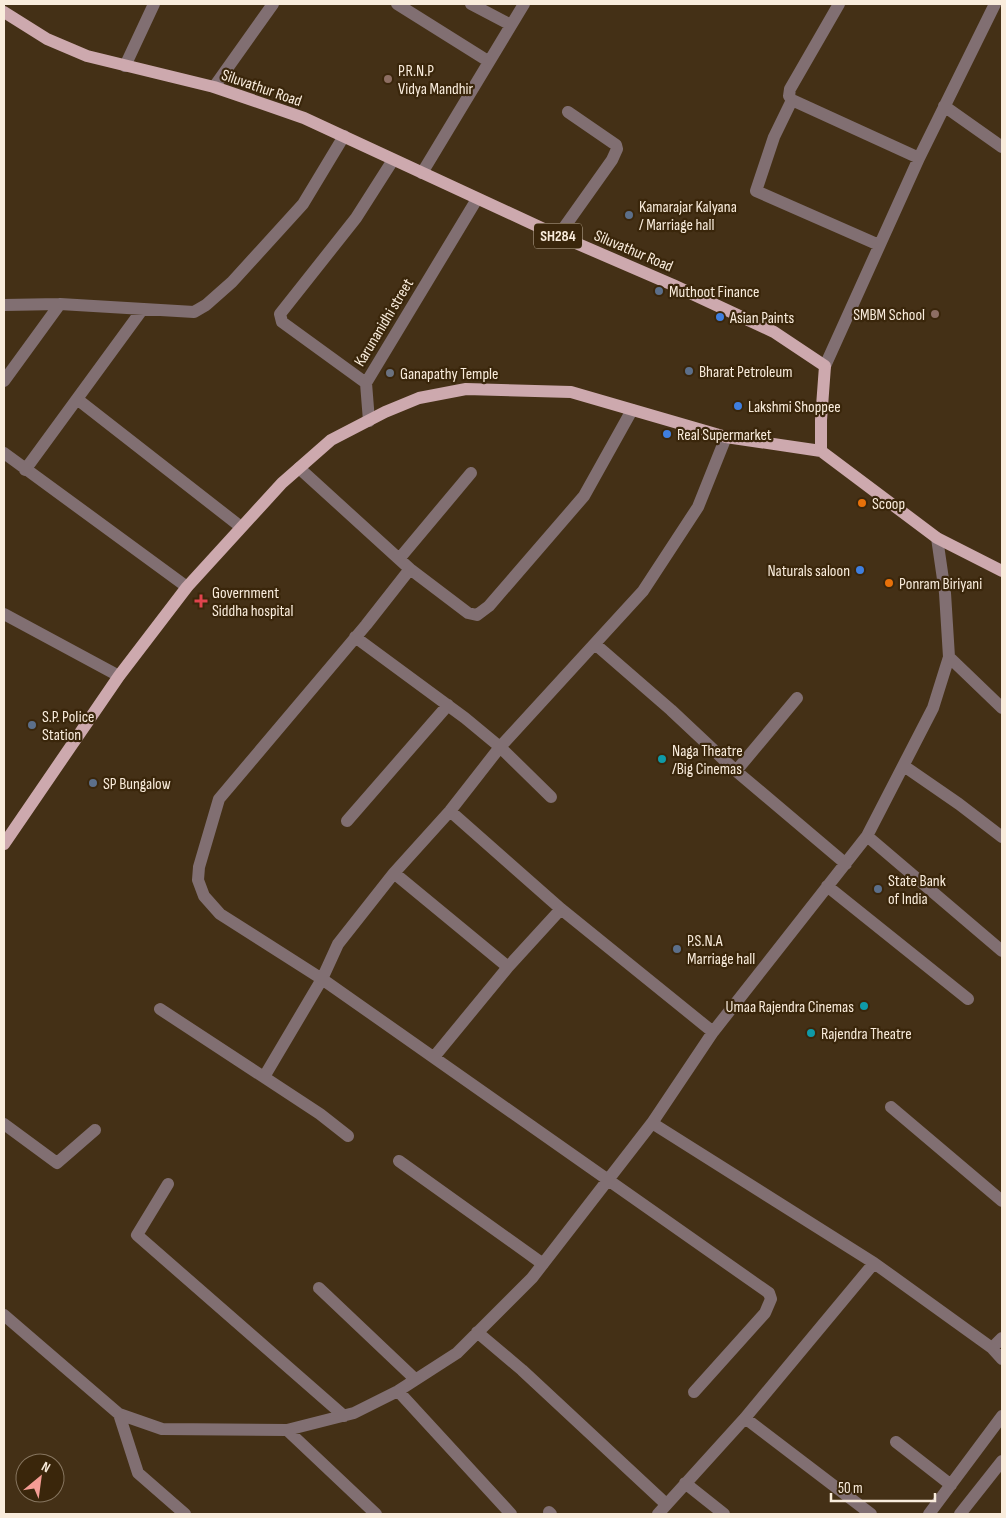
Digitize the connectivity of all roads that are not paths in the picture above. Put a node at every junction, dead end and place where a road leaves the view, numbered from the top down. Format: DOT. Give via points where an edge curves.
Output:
graph roads {
  1 [pos="154,4"];
  2 [pos="273,4"];
  3 [pos="397,4"];
  4 [pos="471,4"];
  5 [pos="524,4"];
  6 [pos="838,4"];
  7 [pos="995,4"];
  8 [pos="4,12"];
  9 [pos="511,25"];
  10 [pos="488,61"];
  11 [pos="125,66"];
  12 [pos="214,87"];
  13 [pos="792,100"];
  14 [pos="944,106"];
  15 [pos="568,112"];
  16 [pos="344,136"];
  17 [pos="1002,147"];
  18 [pos="919,158"];
  19 [pos="393,160"];
  20 [pos="422,173"];
  21 [pos="477,199"];
  22 [pos="558,236"];
  23 [pos="879,245"];
  24 [pos="4,304"];
  25 [pos="60,304"];
  26 [pos="142,310"];
  27 [pos="825,366"];
  28 [pos="4,381"];
  29 [pos="366,383"];
  30 [pos="77,399"];
  31 [pos="632,410"];
  32 [pos="369,420"];
  33 [pos="726,438"];
  34 [pos="821,451"];
  35 [pos="4,453"];
  36 [pos="299,468"];
  37 [pos="26,470"];
  38 [pos="471,473"];
  39 [pos="241,527"];
  40 [pos="937,538"];
  41 [pos="399,559"];
  42 [pos="410,569"];
  43 [pos="1002,571"];
  44 [pos="187,587"];
  45 [pos="4,614"];
  46 [pos="355,637"];
  47 [pos="595,644"];
  48 [pos="949,657"];
  49 [pos="118,676"];
  50 [pos="797,698"];
  51 [pos="448,705"];
  52 [pos="1002,708"];
  53 [pos="500,747"];
  54 [pos="904,766"];
  55 [pos="736,771"];
  56 [pos="551,797"];
  57 [pos="450,811"];
  58 [pos="347,821"];
  59 [pos="867,836"];
  60 [pos="1002,837"];
  61 [pos="4,844"];
  62 [pos="846,864"];
  63 [pos="394,873"];
  64 [pos="827,886"];
  65 [pos="561,909"];
  66 [pos="1002,951"];
  67 [pos="508,967"];
  68 [pos="322,979"];
  69 [pos="968,999"];
  70 [pos="160,1009"];
  71 [pos="713,1032"];
  72 [pos="434,1057"];
  73 [pos="264,1077"];
  74 [pos="891,1107"];
  75 [pos="652,1123"];
  76 [pos="4,1124"];
  77 [pos="95,1130"];
  78 [pos="348,1136"];
  79 [pos="399,1161"];
  80 [pos="608,1180"];
  81 [pos="168,1184"];
  82 [pos="1002,1201"];
  83 [pos="874,1263"];
  84 [pos="543,1264"];
  85 [pos="318,1288"];
  86 [pos="4,1315"];
  87 [pos="477,1332"];
  88 [pos="1002,1338"];
  89 [pos="992,1348"];
  90 [pos="1002,1359"];
  91 [pos="415,1379"];
  92 [pos="398,1391"];
  93 [pos="694,1392"];
  94 [pos="119,1414"];
  95 [pos="344,1416"];
  96 [pos="1002,1416"];
  97 [pos="746,1418"];
  98 [pos="288,1430"];
  99 [pos="896,1442"];
  100 [pos="1002,1461"];
  101 [pos="685,1484"];
  102 [pos="951,1485"];
  103 [pos="662,1509"];
  104 [pos="184,1514"];
  105 [pos="376,1514"];
  106 [pos="511,1514"];
  107 [pos="724,1514"];
  108 [pos="871,1514"];
  109 [pos="929,1514"];
  110 [pos="960,1514"];
  1 -- 11 [label="street"];
  2 -- 12 [label="street"];
  3 -- 10 [label="street"];
  4 -- 9 [label="street"];
  5 -- 9 [label="street"];
  6 -- 13 [label="street" via="790,89"];
  7 -- 14 [label="street"];
  8 -- 11 [label="main road, Siluvathur Road / SH284" via="79,53"];
  9 -- 10 [label="street"];
  10 -- 20 [label="street"];
  11 -- 12 [label="main road, Siluvathur Road / SH284"];
  12 -- 16 [label="main road, Siluvathur Road / SH284" via="304,118"];
  13 -- 18 [label="street"];
  13 -- 23 [label="street" via="774,136 756,191"];
  14 -- 17 [label="street"];
  14 -- 18 [label="street"];
  15 -- 22 [label="street" via="616,145 617,149"];
  16 -- 19 [label="main road, Siluvathur Road / SH284"];
  16 -- 26 [label="street" via="303,204 232,282 206,305 194,312"];
  18 -- 23 [label="street"];
  19 -- 20 [label="main road, Siluvathur Road / SH284"];
  19 -- 29 [label="street, Karunanidhi street" via="356,218 280,314 282,322"];
  20 -- 21 [label="main road, Siluvathur Road / SH284"];
  21 -- 22 [label="main road, Siluvathur Road / SH284"];
  21 -- 29 [label="street, Karunanidhi street"];
  22 -- 27 [label="main road, Siluvathur Road / SH284" via="673,284 774,332"];
  23 -- 27 [label="street"];
  24 -- 25 [label="street"];
  25 -- 26 [label="street"];
  25 -- 28 [label="street"];
  26 -- 30 [label="street"];
  27 -- 34 [label="main road"];
  29 -- 32 [label="street"];
  30 -- 37 [label="street"];
  30 -- 39 [label="street"];
  31 -- 32 [label="main road" via="571,392 466,389 419,398"];
  31 -- 33 [label="main road"];
  31 -- 42 [label="street" via="584,496 490,606 477,615 468,612"];
  32 -- 36 [label="main road" via="331,440"];
  33 -- 34 [label="main road"];
  33 -- 47 [label="street" via="698,507 643,591"];
  34 -- 40 [label="main road"];
  35 -- 37 [label="street"];
  36 -- 39 [label="main road"];
  36 -- 41 [label="street"];
  37 -- 44 [label="street"];
  38 -- 41 [label="street"];
  39 -- 44 [label="main road"];
  40 -- 43 [label="main road"];
  40 -- 48 [label="street"];
  41 -- 42 [label="street"];
  42 -- 46 [label="street"];
  44 -- 49 [label="main road"];
  45 -- 49 [label="street"];
  46 -- 51 [label="street"];
  46 -- 68 [label="street" via="219,799 198,880 204,896 220,914"];
  47 -- 53 [label="street"];
  47 -- 55 [label="street"];
  48 -- 52 [label="street"];
  48 -- 54 [label="street" via="933,708"];
  49 -- 61 [label="main road"];
  50 -- 55 [label="street"];
  51 -- 53 [label="street"];
  51 -- 58 [label="street"];
  53 -- 56 [label="street"];
  53 -- 57 [label="street"];
  54 -- 59 [label="street"];
  54 -- 60 [label="street"];
  55 -- 62 [label="street"];
  57 -- 63 [label="street"];
  57 -- 65 [label="street"];
  59 -- 62 [label="street"];
  59 -- 66 [label="street"];
  62 -- 64 [label="street"];
  63 -- 67 [label="street"];
  63 -- 68 [label="street" via="338,944"];
  64 -- 69 [label="street"];
  64 -- 71 [label="street"];
  65 -- 67 [label="street"];
  65 -- 71 [label="street"];
  67 -- 72 [label="street"];
  68 -- 72 [label="street"];
  68 -- 73 [label="street"];
  70 -- 73 [label="street"];
  71 -- 75 [label="street"];
  72 -- 80 [label="street"];
  73 -- 78 [label="street"];
  74 -- 82 [label="street"];
  75 -- 80 [label="street"];
  75 -- 83 [label="street"];
  76 -- 77 [label="street" via="56,1162"];
  79 -- 84 [label="street"];
  80 -- 84 [label="street"];
  80 -- 93 [label="street" via="769,1293 772,1299 766,1313"];
  81 -- 95 [label="street" via="137,1235"];
  83 -- 89 [label="street"];
  83 -- 97 [label="street"];
  84 -- 87 [label="street"];
  85 -- 91 [label="street"];
  86 -- 94 [label="street"];
  87 -- 91 [label="street" via="457,1353"];
  87 -- 103 [label="street" via="522,1370"];
  88 -- 89 [label="street"];
  89 -- 90 [label="street"];
  91 -- 92 [label="street"];
  92 -- 95 [label="street"];
  92 -- 106 [label="street"];
  94 -- 98 [label="street" via="162,1429"];
  94 -- 104 [label="street" via="138,1473"];
  95 -- 98 [label="street"];
  96 -- 102 [label="street"];
  97 -- 101 [label="street"];
  97 -- 108 [label="street"];
  98 -- 105 [label="street"];
  99 -- 102 [label="street"];
  100 -- 110 [label="street"];
  101 -- 103 [label="street"];
  101 -- 107 [label="street"];
  102 -- 109 [label="street"];
}
